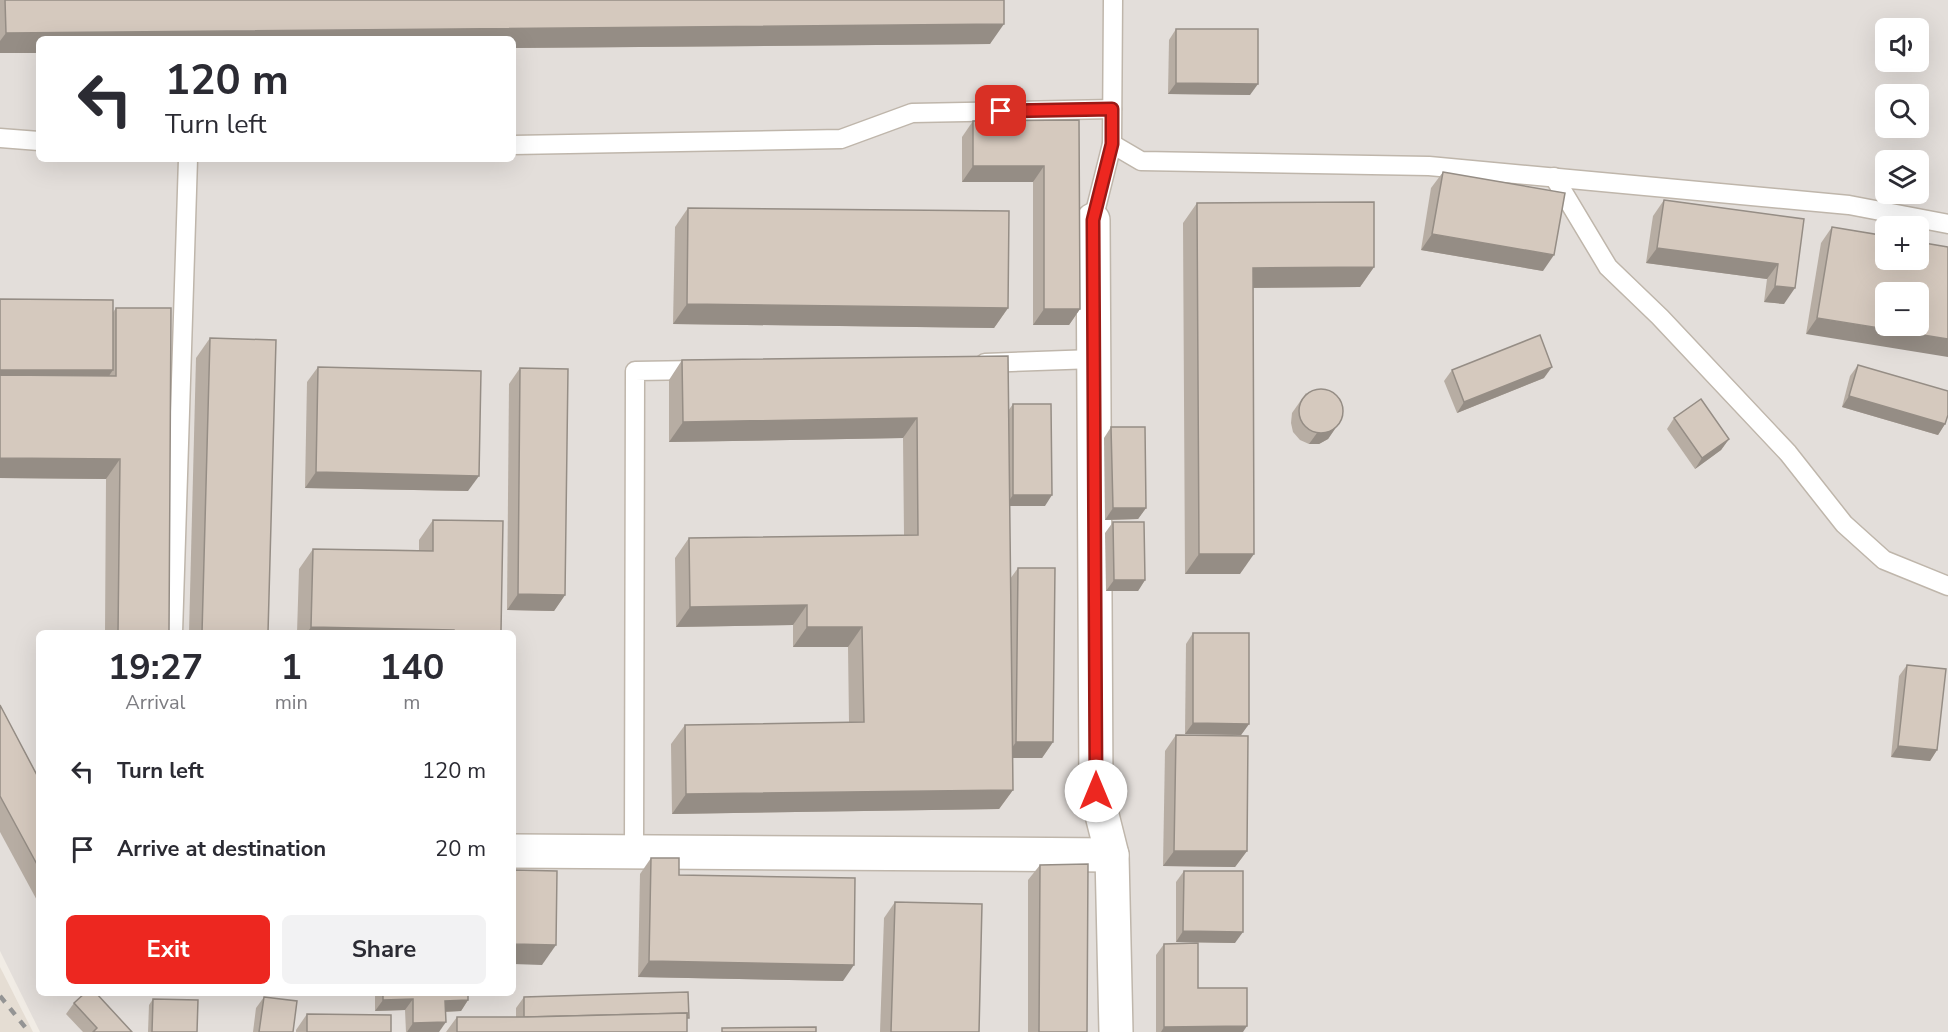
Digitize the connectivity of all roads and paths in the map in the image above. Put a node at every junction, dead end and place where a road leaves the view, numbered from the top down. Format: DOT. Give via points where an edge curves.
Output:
graph roads {
  1 [pos="1113,0"];
  2 [pos="1112,109"];
  3 [pos="0,138"];
  4 [pos="36,141"];
  5 [pos="1112,144"];
  6 [pos="516,145"];
  7 [pos="188,162"];
  8 [pos="1554,177"];
  9 [pos="1093,220"];
  10 [pos="1948,224"];
  11 [pos="1094,359"];
  12 [pos="968,363"];
  13 [pos="718,369"];
  14 [pos="1948,586"];
  15 [pos="173,630"];
  16 [pos="516,851"];
  17 [pos="634,852"];
  18 [pos="1112,855"];
  19 [pos="1116,1032"];
  1 -- 2 [label="lane"];
  2 -- 5 [label="lane"];
  2 -- 6 [label="lane" via="912,113 841,140"];
  3 -- 4 [label="lane"];
  5 -- 8 [label="lane" via="1142,161 1429,166"];
  5 -- 9 [label="lane"];
  7 -- 15 [label="lane"];
  8 -- 10 [label="lane" via="1850,206"];
  8 -- 14 [label="lane" via="1608,267 1788,453 1844,524 1884,560"];
  9 -- 11 [label="street"];
  11 -- 12 [label="lane"];
  11 -- 18 [label="street" via="1096,791"];
  13 -- 17 [label="lane" via="635,371"];
  16 -- 17 [label="street"];
  17 -- 18 [label="street"];
  18 -- 19 [label="street"];
}
